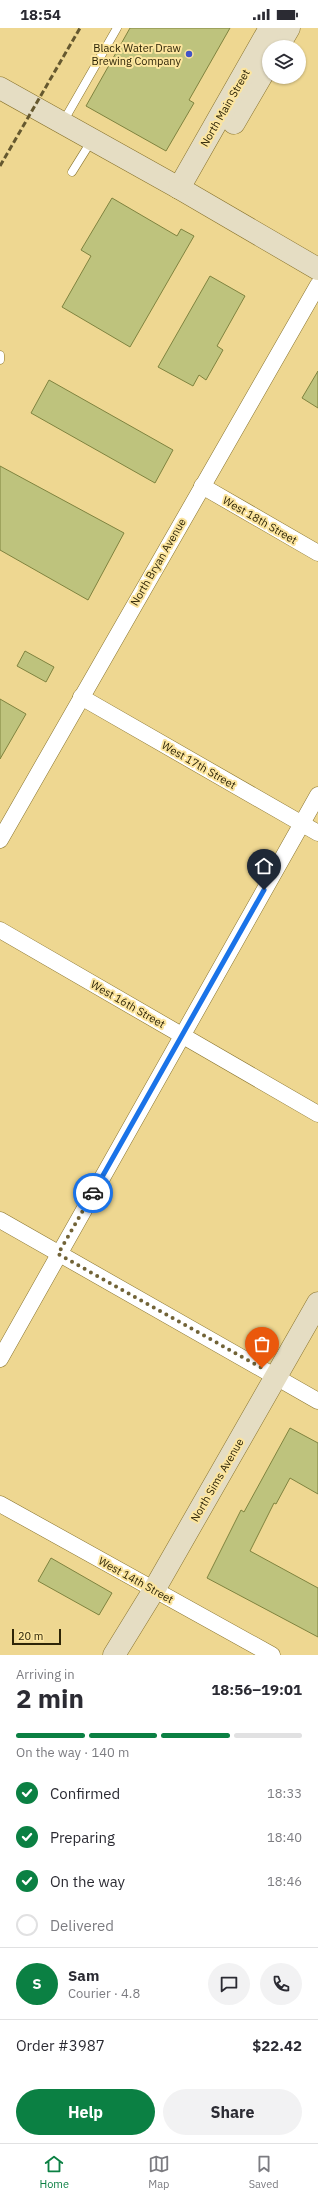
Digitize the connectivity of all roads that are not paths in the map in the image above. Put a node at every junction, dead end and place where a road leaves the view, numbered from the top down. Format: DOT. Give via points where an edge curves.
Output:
graph roads {
  1 [pos="117,28"];
  2 [pos="270,28"];
  3 [pos="289,28"];
  4 [pos="282,40"];
  5 [pos="262,74"];
  6 [pos="0,88"];
  7 [pos="63,123"];
  8 [pos="92,139"];
  9 [pos="72,172"];
  10 [pos="186,192"];
  11 [pos="318,269"];
  12 [pos="318,285"];
  13 [pos="0,355"];
  14 [pos="0,360"];
  15 [pos="202,486"];
  16 [pos="318,554"];
  17 [pos="81,697"];
  18 [pos="318,795"];
  19 [pos="302,824"];
  20 [pos="318,833"];
  21 [pos="0,840"];
  22 [pos="0,930"];
  23 [pos="182,1034"];
  24 [pos="318,1114"];
  25 [pos="0,1220"];
  26 [pos="58,1254"];
  27 [pos="318,1304"];
  28 [pos="0,1359"];
  29 [pos="276,1376"];
  30 [pos="318,1401"];
  31 [pos="0,1504"];
  32 [pos="154,1590"];
  33 [pos="114,1655"];
  34 [pos="272,1655"];
  1 -- 7 [label="lane"];
  2 -- 10 [label="street, North Main Street"];
  3 -- 4 [label="street"];
  5 -- 10 [label="street, North Main Street"];
  6 -- 7 [label="street"];
  7 -- 8 [label="street"];
  8 -- 9 [label="lane"];
  8 -- 10 [label="street"];
  10 -- 11 [label="street"];
  12 -- 15 [label="street, North Bryan Avenue"];
  13 -- 14 [label="lane"];
  15 -- 16 [label="street, West 18th Street"];
  15 -- 17 [label="street, North Bryan Avenue"];
  17 -- 19 [label="street, West 17th Street"];
  17 -- 21 [label="street, North Bryan Avenue"];
  18 -- 19 [label="street"];
  19 -- 20 [label="street, West 17th Street"];
  19 -- 23 [label="street"];
  22 -- 23 [label="street, West 16th Street"];
  23 -- 24 [label="street, West 16th Street"];
  23 -- 26 [label="street"];
  25 -- 26 [label="street"];
  26 -- 28 [label="street"];
  26 -- 29 [label="street"];
  27 -- 29 [label="street, North Sims Avenue"];
  29 -- 30 [label="street"];
  29 -- 32 [label="street, North Sims Avenue"];
  31 -- 32 [label="street, West 14th Street"];
  32 -- 33 [label="street, North Sims Avenue"];
  32 -- 34 [label="street, West 14th Street"];
}
